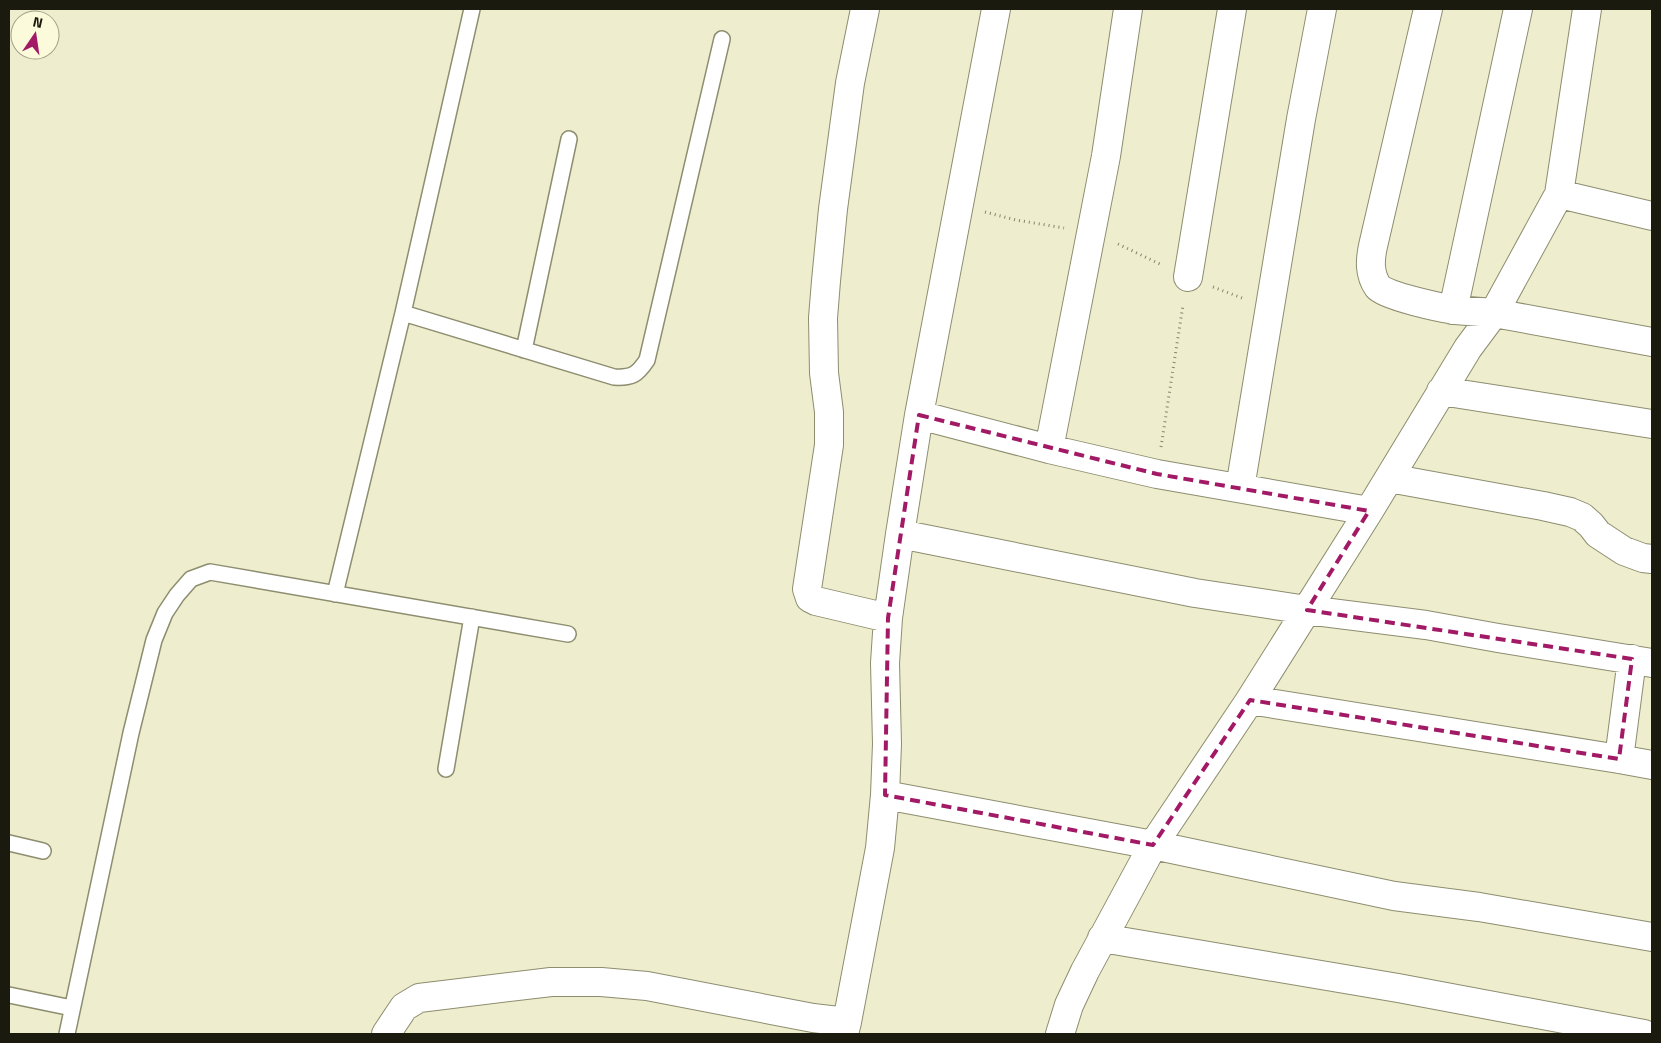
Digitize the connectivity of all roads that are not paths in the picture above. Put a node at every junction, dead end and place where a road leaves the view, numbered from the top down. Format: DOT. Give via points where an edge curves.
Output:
graph roads {
  1 [pos="472,9"];
  2 [pos="865,9"];
  3 [pos="996,9"];
  4 [pos="1128,9"];
  5 [pos="1232,9"];
  6 [pos="1322,9"];
  7 [pos="1428,9"];
  8 [pos="1518,9"];
  9 [pos="1587,9"];
  10 [pos="722,39"];
  11 [pos="568,139"];
  12 [pos="1559,194"];
  13 [pos="1652,216"];
  14 [pos="1188,277"];
  15 [pos="1453,310"];
  16 [pos="403,313"];
  17 [pos="1494,313"];
  18 [pos="1652,342"];
  19 [pos="524,350"];
  20 [pos="1441,391"];
  21 [pos="919,415"];
  22 [pos="1652,424"];
  23 [pos="1049,449"];
  24 [pos="1389,478"];
  25 [pos="1240,488"];
  26 [pos="1369,511"];
  27 [pos="900,534"];
  28 [pos="1652,560"];
  29 [pos="335,594"];
  30 [pos="1307,610"];
  31 [pos="472,617"];
  32 [pos="888,618"];
  33 [pos="568,634"];
  34 [pos="1642,661"];
  35 [pos="1250,700"];
  36 [pos="1619,759"];
  37 [pos="1652,765"];
  38 [pos="446,769"];
  39 [pos="886,795"];
  40 [pos="9,843"];
  41 [pos="1153,845"];
  42 [pos="43,850"];
  43 [pos="1652,937"];
  44 [pos="1102,938"];
  45 [pos="9,995"];
  46 [pos="72,1008"];
  47 [pos="846,1028"];
  48 [pos="66,1034"];
  49 [pos="386,1034"];
  50 [pos="1060,1034"];
  51 [pos="1644,1034"];
  1 -- 16 [label="lane"];
  2 -- 32 [label="street" via="850,84 827,264 823,336 829,445 807,589 810,598 816,601"];
  3 -- 21 [label="street"];
  4 -- 23 [label="street" via="1106,156"];
  5 -- 14 [label="street"];
  6 -- 25 [label="street"];
  7 -- 15 [label="street" via="1370,261 1379,289"];
  8 -- 15 [label="street"];
  9 -- 12 [label="street"];
  10 -- 19 [label="lane" via="647,360 640,372 628,377 614,377"];
  11 -- 19 [label="lane"];
  12 -- 13 [label="street"];
  12 -- 17 [label="street"];
  15 -- 17 [label="street"];
  16 -- 19 [label="lane"];
  16 -- 29 [label="lane"];
  17 -- 18 [label="street"];
  17 -- 20 [label="street"];
  20 -- 22 [label="street"];
  20 -- 24 [label="street"];
  21 -- 23 [label="street"];
  21 -- 27 [label="street"];
  23 -- 25 [label="street" via="1157,474"];
  24 -- 26 [label="street"];
  24 -- 28 [label="street" via="1570,512 1624,551"];
  25 -- 26 [label="street"];
  26 -- 30 [label="street"];
  27 -- 30 [label="street" via="1195,592"];
  27 -- 32 [label="street"];
  29 -- 31 [label="lane"];
  29 -- 46 [label="lane" via="210,572 190,579 165,613 154,640 131,733"];
  30 -- 34 [label="street" via="1426,625"];
  30 -- 35 [label="street"];
  31 -- 33 [label="lane"];
  31 -- 38 [label="lane"];
  32 -- 39 [label="street"];
  34 -- 36 [label="street"];
  35 -- 36 [label="street"];
  35 -- 41 [label="street"];
  36 -- 37 [label="street"];
  39 -- 41 [label="street"];
  39 -- 47 [label="street" via="880,848"];
  40 -- 42 [label="lane"];
  41 -- 43 [label="street" via="1394,896"];
  41 -- 44 [label="street"];
  44 -- 50 [label="street" via="1069,1005"];
  44 -- 51 [label="street"];
  45 -- 46 [label="lane"];
  46 -- 48 [label="lane"];
  47 -- 49 [label="street" via="813,1018 646,986 551,982 419,998 404,1007"];
}
